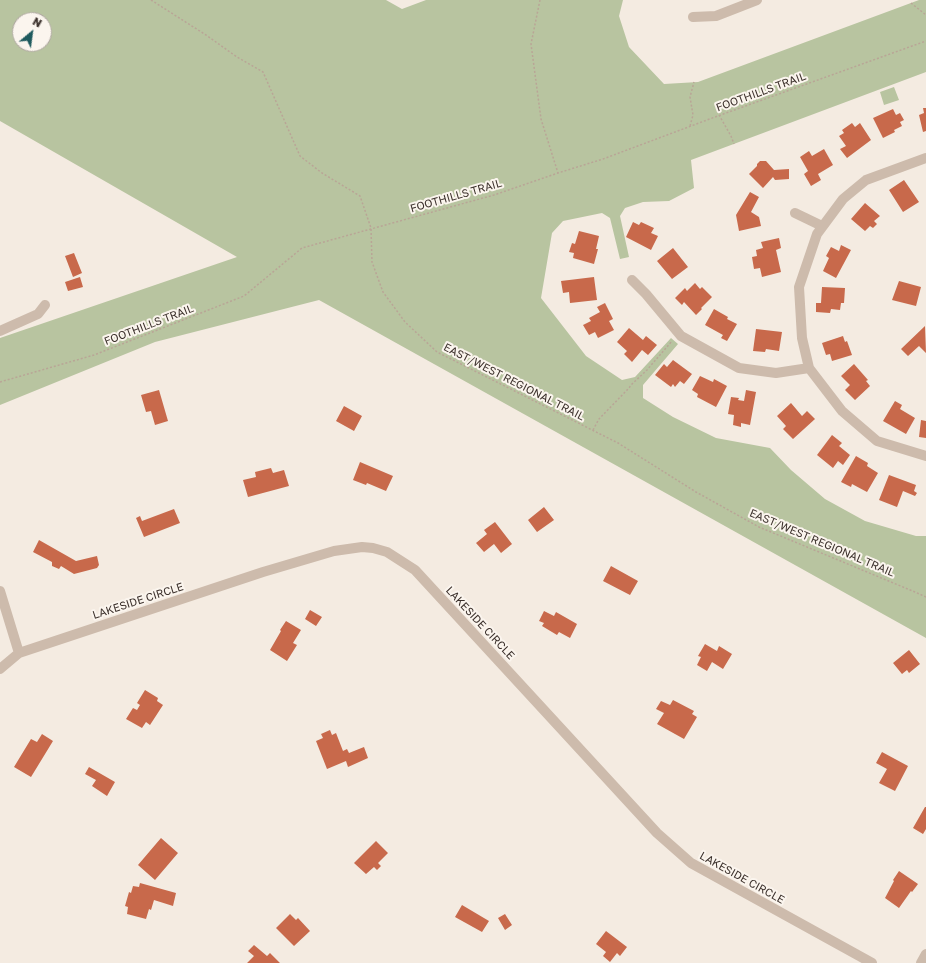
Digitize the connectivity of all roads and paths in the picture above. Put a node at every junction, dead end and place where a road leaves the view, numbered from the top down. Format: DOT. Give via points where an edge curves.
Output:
graph roads {
  1 [pos="150,0"];
  2 [pos="540,0"];
  3 [pos="757,0"];
  4 [pos="911,3"];
  5 [pos="926,15"];
  6 [pos="693,17"];
  7 [pos="926,41"];
  8 [pos="694,82"];
  9 [pos="719,115"];
  10 [pos="690,126"];
  11 [pos="734,144"];
  12 [pos="926,158"];
  13 [pos="558,173"];
  14 [pos="795,213"];
  15 [pos="822,226"];
  16 [pos="371,228"];
  17 [pos="632,280"];
  18 [pos="45,305"];
  19 [pos="0,331"];
  20 [pos="680,334"];
  21 [pos="809,368"];
  22 [pos="0,382"];
  23 [pos="593,430"];
  24 [pos="926,456"];
  25 [pos="0,591"];
  26 [pos="926,597"];
  27 [pos="18,653"];
  28 [pos="0,669"];
  29 [pos="926,954"];
  30 [pos="872,963"];
  31 [pos="921,963"];
  1 -- 16 [label="path, EAST/WEST REGIONAL TRAIL" via="263,72 300,156 360,196"];
  2 -- 13 [label="path" via="531,44 541,118"];
  3 -- 6 [label="street" via="716,16"];
  4 -- 5 [label="path"];
  7 -- 9 [label="path, FOOTHILLS TRAIL"];
  8 -- 10 [label="path" via="690,97 693,115"];
  9 -- 10 [label="path, FOOTHILLS TRAIL"];
  9 -- 11 [label="path"];
  10 -- 13 [label="path, FOOTHILLS TRAIL"];
  12 -- 15 [label="street" via="866,180 843,199"];
  13 -- 16 [label="path, FOOTHILLS TRAIL" via="494,194"];
  14 -- 15 [label="street"];
  15 -- 21 [label="street" via="799,287 802,338"];
  16 -- 22 [label="path, FOOTHILLS TRAIL" via="302,248 244,296 94,355"];
  16 -- 23 [label="path, EAST/WEST REGIONAL TRAIL" via="372,262 383,292 405,322 437,352"];
  17 -- 20 [label="street"];
  18 -- 19 [label="street" via="38,314"];
  20 -- 21 [label="street" via="739,368 776,373"];
  20 -- 23 [label="path" via="599,419"];
  21 -- 24 [label="street" via="842,411 877,441"];
  23 -- 26 [label="path, EAST/WEST REGIONAL TRAIL" via="759,527"];
  25 -- 27 [label="street"];
  27 -- 28 [label="street, LAKESIDE CIRCLE"];
  27 -- 30 [label="street, LAKESIDE CIRCLE" via="334,551 362,547 386,552 415,570 657,833 691,864"];
  29 -- 31 [label="street"];
}
